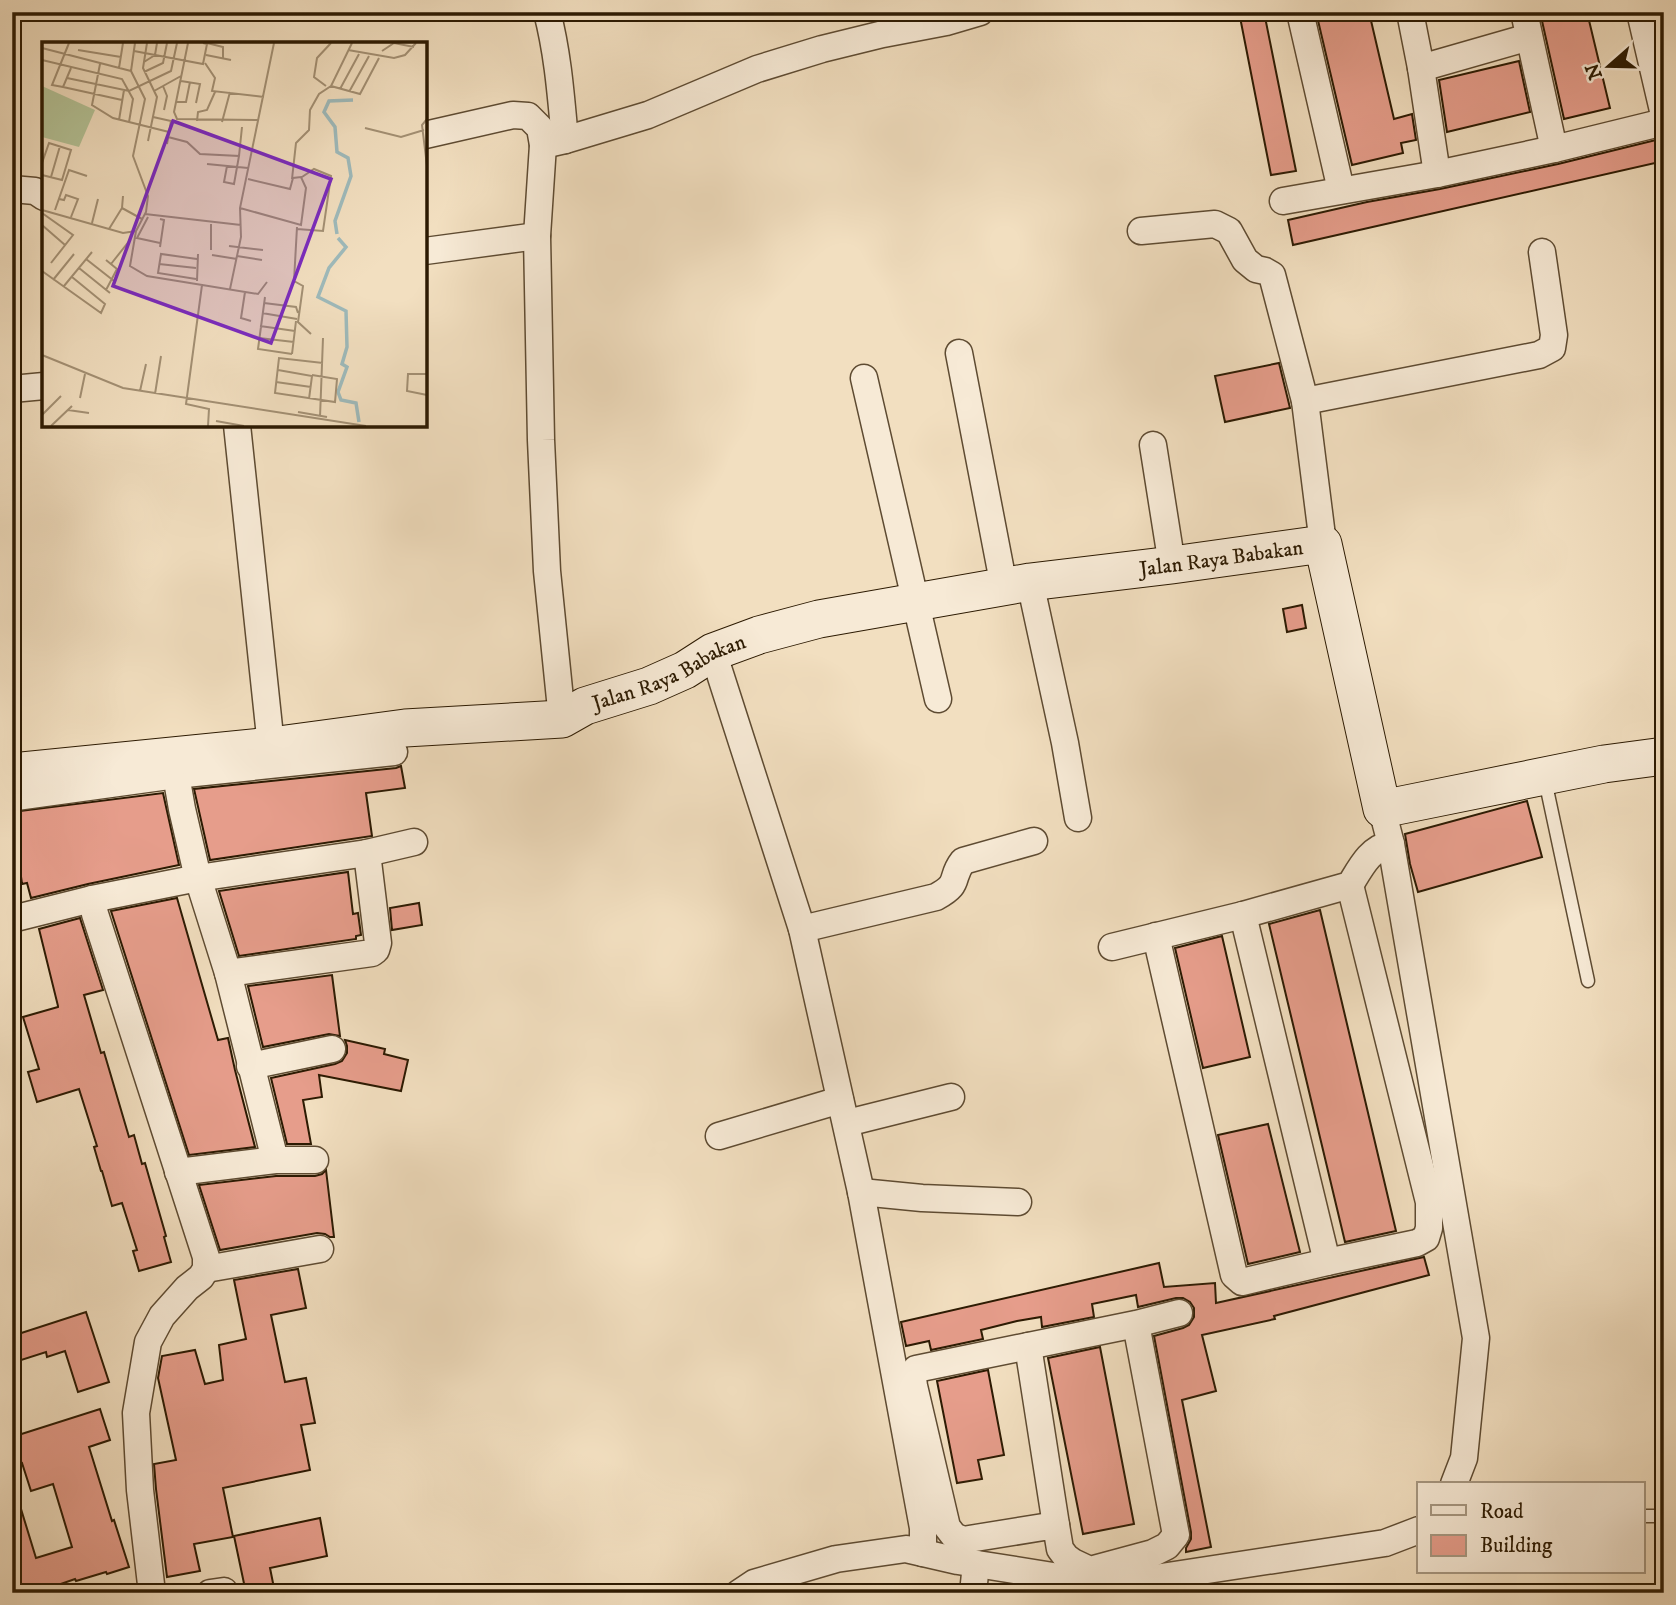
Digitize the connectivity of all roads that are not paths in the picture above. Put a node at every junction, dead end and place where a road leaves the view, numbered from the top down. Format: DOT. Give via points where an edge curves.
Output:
graph roads {
  1 [pos="547,12"];
  2 [pos="980,12"];
  3 [pos="1300,12"];
  4 [pos="1410,12"];
  5 [pos="1640,12"];
  6 [pos="1526,25"];
  7 [pos="1421,68"];
  8 [pos="1664,115"];
  9 [pos="1664,122"];
  10 [pos="427,135"];
  11 [pos="554,143"];
  12 [pos="1554,149"];
  13 [pos="1437,174"];
  14 [pos="12,189"];
  15 [pos="1341,190"];
  16 [pos="42,196"];
  17 [pos="1283,201"];
  18 [pos="1141,231"];
  19 [pos="537,236"];
  20 [pos="427,251"];
  21 [pos="1542,251"];
  22 [pos="959,353"];
  23 [pos="864,379"];
  24 [pos="42,386"];
  25 [pos="12,389"];
  26 [pos="1305,401"];
  27 [pos="237,427"];
  28 [pos="1153,445"];
  29 [pos="1323,544"];
  30 [pos="1172,565"];
  31 [pos="1017,585"];
  32 [pos="915,601"];
  33 [pos="713,652"];
  34 [pos="939,699"];
  35 [pos="562,719"];
  36 [pos="271,746"];
  37 [pos="394,752"];
  38 [pos="1664,756"];
  39 [pos="12,772"];
  40 [pos="176,775"];
  41 [pos="1545,776"];
  42 [pos="12,796"];
  43 [pos="1078,818"];
  44 [pos="1387,826"];
  45 [pos="1034,841"];
  46 [pos="414,842"];
  47 [pos="367,853"];
  48 [pos="198,878"];
  49 [pos="1350,885"];
  50 [pos="92,899"];
  51 [pos="1242,915"];
  52 [pos="12,919"];
  53 [pos="802,929"];
  54 [pos="1156,936"];
  55 [pos="1112,947"];
  56 [pos="228,973"];
  57 [pos="1588,981"];
  58 [pos="332,1049"];
  59 [pos="250,1066"];
  60 [pos="951,1097"];
  61 [pos="843,1111"];
  62 [pos="719,1136"];
  63 [pos="275,1160"];
  64 [pos="315,1160"];
  65 [pos="178,1172"];
  66 [pos="862,1192"];
  67 [pos="1018,1202"];
  68 [pos="320,1249"];
  69 [pos="1328,1262"];
  70 [pos="206,1269"];
  71 [pos="1179,1313"];
  72 [pos="1136,1324"];
  73 [pos="1028,1346"];
  74 [pos="1455,1482"];
  75 [pos="1644,1516"];
  76 [pos="1664,1516"];
  77 [pos="1056,1525"];
  78 [pos="1417,1531"];
  79 [pos="940,1549"];
  80 [pos="976,1564"];
  81 [pos="1111,1589"];
  82 [pos="152,1593"];
  83 [pos="739,1593"];
  84 [pos="973,1593"];
  1 -- 11 [label="street" via="561,90"];
  2 -- 11 [label="street" via="809,53 757,69 648,115"];
  3 -- 15 [label="street"];
  4 -- 7 [label="street"];
  5 -- 8 [label="street"];
  6 -- 7 [label="street"];
  6 -- 12 [label="street"];
  7 -- 13 [label="street"];
  9 -- 12 [label="street"];
  10 -- 11 [label="street" via="513,115 528,116"];
  11 -- 19 [label="street"];
  12 -- 13 [label="street"];
  13 -- 15 [label="street"];
  14 -- 16 [label="street"];
  15 -- 17 [label="street"];
  18 -- 26 [label="street" via="1215,224 1229,231 1245,260 1272,275"];
  19 -- 20 [label="street"];
  19 -- 35 [label="street" via="547,571"];
  21 -- 26 [label="street" via="1552,348 1539,355"];
  22 -- 31 [label="street"];
  23 -- 32 [label="street"];
  24 -- 25 [label="street"];
  26 -- 29 [label="street"];
  27 -- 36 [label="street"];
  28 -- 30 [label="street"];
  29 -- 30 [label="street, Jalan Raya Babakan"];
  29 -- 44 [label="street"];
  30 -- 31 [label="street, Jalan Raya Babakan"];
  31 -- 32 [label="street, Jalan Raya Babakan"];
  31 -- 43 [label="street" via="1065,743"];
  32 -- 33 [label="street, Jalan Raya Babakan" via="819,619"];
  32 -- 34 [label="street"];
  33 -- 35 [label="street, Jalan Raya Babakan" via="649,686 585,706"];
  33 -- 53 [label="street"];
  35 -- 36 [label="street, Jalan Raya Babakan" via="405,728"];
  36 -- 39 [label="street, Jalan Raya Babakan"];
  37 -- 40 [label="street"];
  38 -- 41 [label="street"];
  40 -- 42 [label="street"];
  40 -- 48 [label="street"];
  41 -- 44 [label="street"];
  41 -- 57 [label="lane"];
  44 -- 49 [label="street" via="1383,845 1364,862"];
  44 -- 74 [label="street" via="1476,1338 1464,1458"];
  45 -- 53 [label="street" via="963,861 949,890 936,897"];
  46 -- 47 [label="street"];
  47 -- 48 [label="street"];
  47 -- 56 [label="street" via="376,950"];
  48 -- 50 [label="street"];
  48 -- 56 [label="street"];
  49 -- 51 [label="street"];
  49 -- 69 [label="street" via="1429,1202 1429,1228 1426,1238 1417,1243"];
  50 -- 52 [label="street"];
  50 -- 65 [label="street"];
  51 -- 54 [label="street"];
  51 -- 69 [label="street"];
  53 -- 61 [label="street"];
  54 -- 55 [label="street"];
  54 -- 69 [label="street" via="1234,1275 1242,1282"];
  56 -- 59 [label="street"];
  58 -- 59 [label="street"];
  59 -- 63 [label="street"];
  60 -- 61 [label="street"];
  61 -- 62 [label="street"];
  61 -- 66 [label="street"];
  63 -- 64 [label="street"];
  63 -- 65 [label="street"];
  65 -- 70 [label="street"];
  66 -- 67 [label="street"];
  66 -- 79 [label="street" via="923,1528"];
  68 -- 70 [label="street"];
  70 -- 82 [label="street" via="162,1316 148,1342 136,1413"];
  71 -- 72 [label="street"];
  72 -- 73 [label="street"];
  72 -- 77 [label="street" via="1176,1535 1153,1553 1090,1570 1066,1557"];
  73 -- 77 [label="street"];
  73 -- 79 [label="street" via="916,1369 913,1378 947,1527"];
  75 -- 76 [label="lane"];
  77 -- 79 [label="street"];
  78 -- 81 [label="street" via="1385,1543"];
  79 -- 80 [label="street"];
  79 -- 83 [label="street" via="836,1559 754,1583"];
  80 -- 81 [label="street"];
  80 -- 84 [label="street"];
}
